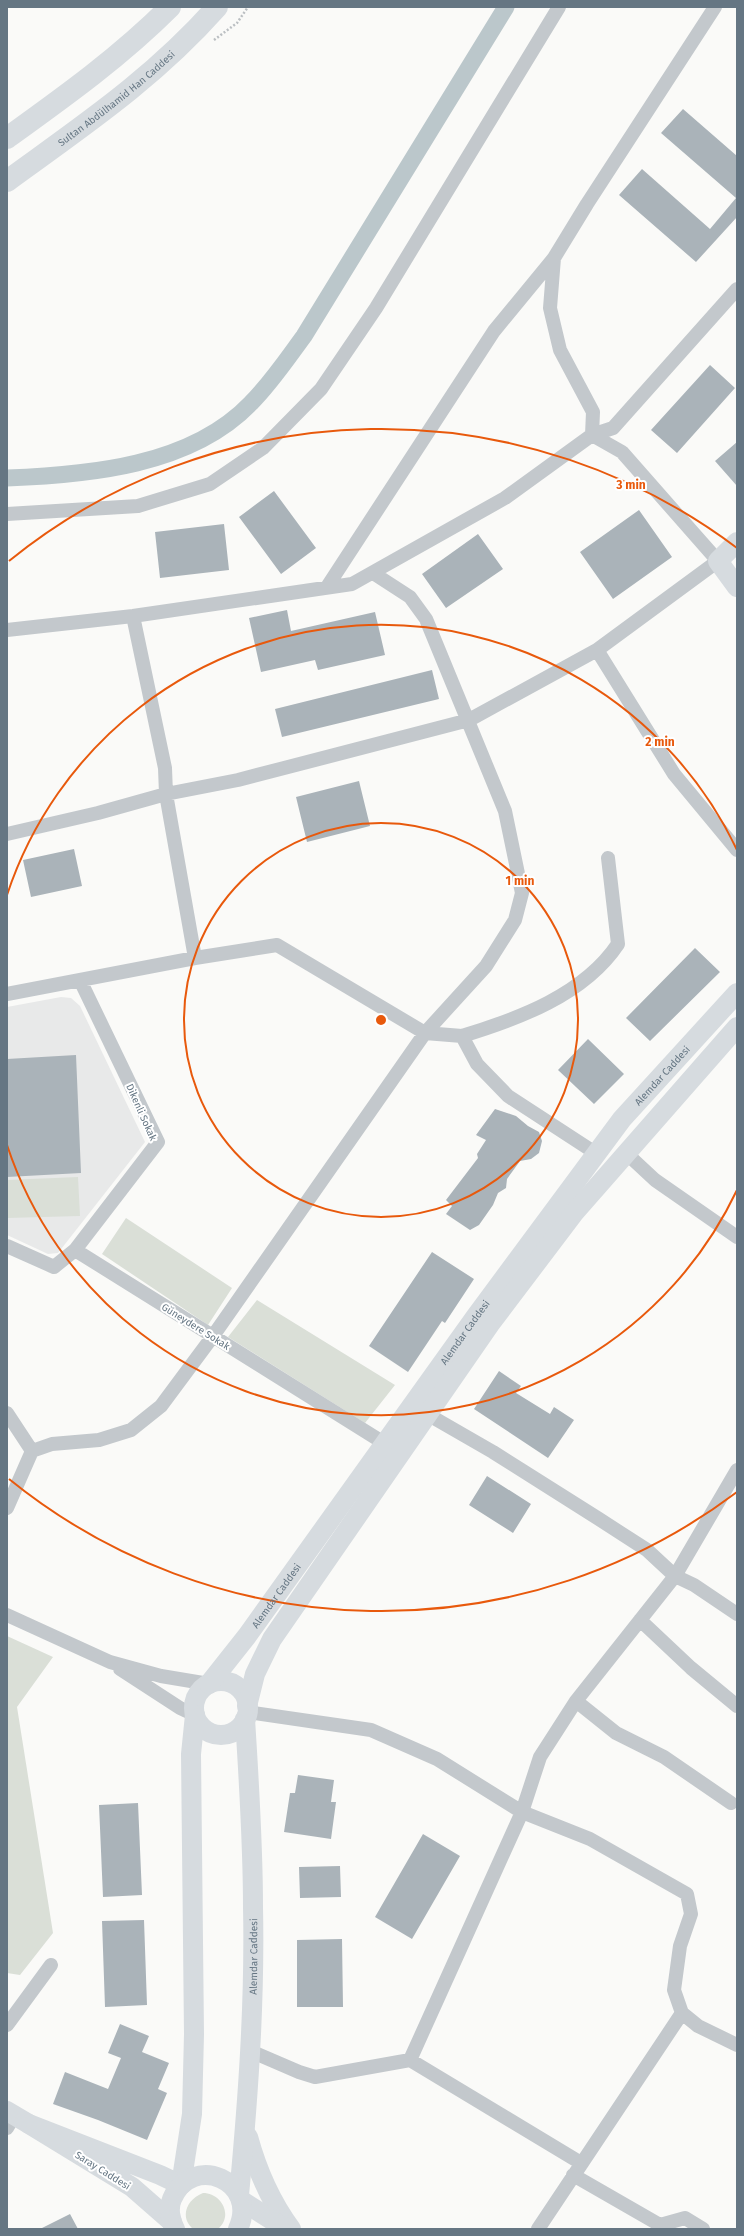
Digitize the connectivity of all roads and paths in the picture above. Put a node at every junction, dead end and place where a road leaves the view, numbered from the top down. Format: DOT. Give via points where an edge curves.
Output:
graph roads {
  1 [pos="170,7"];
  2 [pos="216,7"];
  3 [pos="559,7"];
  4 [pos="715,7"];
  5 [pos="7,138"];
  6 [pos="7,181"];
  7 [pos="554,258"];
  8 [pos="737,289"];
  9 [pos="592,435"];
  10 [pos="7,514"];
  11 [pos="737,542"];
  12 [pos="718,561"];
  13 [pos="373,573"];
  14 [pos="327,587"];
  15 [pos="737,587"];
  16 [pos="133,616"];
  17 [pos="7,630"];
  18 [pos="597,650"];
  19 [pos="469,720"];
  20 [pos="166,794"];
  21 [pos="7,834"];
  22 [pos="737,850"];
  23 [pos="608,858"];
  24 [pos="195,958"];
  25 [pos="80,980"];
  26 [pos="737,993"];
  27 [pos="7,994"];
  28 [pos="737,1027"];
  29 [pos="425,1033"];
  30 [pos="462,1036"];
  31 [pos="596,1154"];
  32 [pos="626,1154"];
  33 [pos="737,1237"];
  34 [pos="7,1246"];
  35 [pos="75,1250"];
  36 [pos="213,1336"];
  37 [pos="7,1413"];
  38 [pos="427,1414"];
  39 [pos="384,1444"];
  40 [pos="32,1451"];
  41 [pos="737,1470"];
  42 [pos="7,1508"];
  43 [pos="675,1576"];
  44 [pos="737,1614"];
  45 [pos="7,1615"];
  46 [pos="640,1620"];
  47 [pos="110,1662"];
  48 [pos="209,1684"];
  49 [pos="576,1702"];
  50 [pos="737,1706"];
  51 [pos="247,1712"];
  52 [pos="195,1715"];
  53 [pos="735,1801"];
  54 [pos="522,1812"];
  55 [pos="51,1965"];
  56 [pos="682,2013"];
  57 [pos="7,2025"];
  58 [pos="737,2045"];
  59 [pos="250,2050"];
  60 [pos="410,2060"];
  61 [pos="14,2120"];
  62 [pos="245,2128"];
  63 [pos="581,2163"];
  64 [pos="573,2175"];
  65 [pos="181,2185"];
  66 [pos="241,2198"];
  67 [pos="173,2227"];
  68 [pos="238,2229"];
  69 [pos="286,2229"];
  70 [pos="291,2229"];
  71 [pos="538,2229"];
  72 [pos="703,2229"];
  1 -- 5 [label="main road" via="107,65"];
  2 -- 6 [label="main road, Sultan Abdülhamid Han Caddesi" via="175,52 124,96"];
  3 -- 10 [label="street" via="372,314 321,389 263,448 210,484 138,506"];
  4 -- 7 [label="street"];
  7 -- 9 [label="street" via="550,308 560,350 593,412"];
  7 -- 14 [label="street" via="494,331"];
  8 -- 9 [label="street" via="613,428"];
  9 -- 12 [label="street" via="622,452"];
  9 -- 13 [label="street" via="505,498"];
  11 -- 12 [label="main road"];
  12 -- 15 [label="main road"];
  12 -- 18 [label="street"];
  13 -- 14 [label="street" via="352,584"];
  13 -- 19 [label="street" via="410,597 426,619"];
  14 -- 16 [label="street"];
  16 -- 17 [label="street"];
  16 -- 20 [label="street" via="165,768"];
  18 -- 19 [label="street"];
  18 -- 22 [label="street" via="674,774"];
  19 -- 20 [label="street" via="238,780"];
  19 -- 29 [label="street" via="505,811 522,893 515,920 486,966"];
  20 -- 21 [label="street"];
  20 -- 24 [label="street"];
  23 -- 30 [label="street" via="618,944 609,958 570,991 498,1025"];
  24 -- 25 [label="street"];
  24 -- 29 [label="street" via="278,946"];
  25 -- 27 [label="street"];
  25 -- 35 [label="street, Dikenli Sokak" via="158,1142"];
  26 -- 31 [label="main road, Alemdar Caddesi" via="622,1119"];
  28 -- 32 [label="main road, Alemdar Caddesi"];
  29 -- 30 [label="street"];
  29 -- 36 [label="street"];
  30 -- 31 [label="street" via="476,1064 508,1096"];
  31 -- 39 [label="main road, Alemdar Caddesi"];
  32 -- 33 [label="street" via="655,1180"];
  32 -- 38 [label="main road, Alemdar Caddesi" via="574,1212 490,1324"];
  34 -- 35 [label="street" via="54,1267"];
  35 -- 36 [label="street, Güneydere Sokak"];
  36 -- 39 [label="street, Güneydere Sokak"];
  36 -- 40 [label="street" via="161,1406 132,1430 99,1440 52,1444"];
  37 -- 40 [label="street"];
  38 -- 43 [label="street" via="493,1452 647,1550"];
  38 -- 51 [label="main road, Alemdar Caddesi" via="272,1640 255,1674"];
  39 -- 48 [label="main road, Alemdar Caddesi" via="247,1636"];
  40 -- 42 [label="street"];
  41 -- 43 [label="street"];
  43 -- 44 [label="street" via="694,1584"];
  43 -- 46 [label="street"];
  45 -- 47 [label="street"];
  46 -- 49 [label="street"];
  46 -- 50 [label="street" via="691,1668"];
  47 -- 48 [label="street" via="161,1676"];
  47 -- 52 [label="street"];
  48 -- 51 [label="main road" via="226,1681 234,1684 245,1697"];
  48 -- 52 [label="main road" via="202,1688 195,1701"];
  49 -- 53 [label="street" via="616,1733 664,1757"];
  49 -- 54 [label="street" via="540,1757"];
  51 -- 52 [label="main road" via="232,1732 224,1734 206,1730 199,1724"];
  51 -- 54 [label="street" via="371,1730 437,1759"];
  51 -- 59 [label="main road, Alemdar Caddesi" via="253,1906"];
  52 -- 65 [label="main road" via="190,1768 194,2034 192,2114"];
  54 -- 56 [label="street" via="590,1839 687,1894 691,1914 680,1946 674,1990"];
  54 -- 60 [label="street"];
  55 -- 57 [label="street"];
  56 -- 58 [label="street" via="698,2026"];
  56 -- 63 [label="street"];
  59 -- 60 [label="street" via="315,2077"];
  59 -- 62 [label="main road, Alemdar Caddesi"];
  60 -- 63 [label="street"];
  61 -- 65 [label="main road, Saray Caddesi"];
  61 -- 67 [label="main road, Saray Caddesi" via="132,2187"];
  62 -- 66 [label="main road, Alemdar Caddesi"];
  62 -- 70 [label="main road" via="264,2183"];
  63 -- 64 [label="street"];
  64 -- 71 [label="street"];
  64 -- 72 [label="street" via="660,2225 685,2218"];
  65 -- 66 [label="main road" via="190,2178 213,2175 233,2185"];
  65 -- 67 [label="main road" via="171,2202"];
  66 -- 68 [label="main road, Alemdar Caddesi" via="244,2211"];
  66 -- 69 [label="main road"];
}
